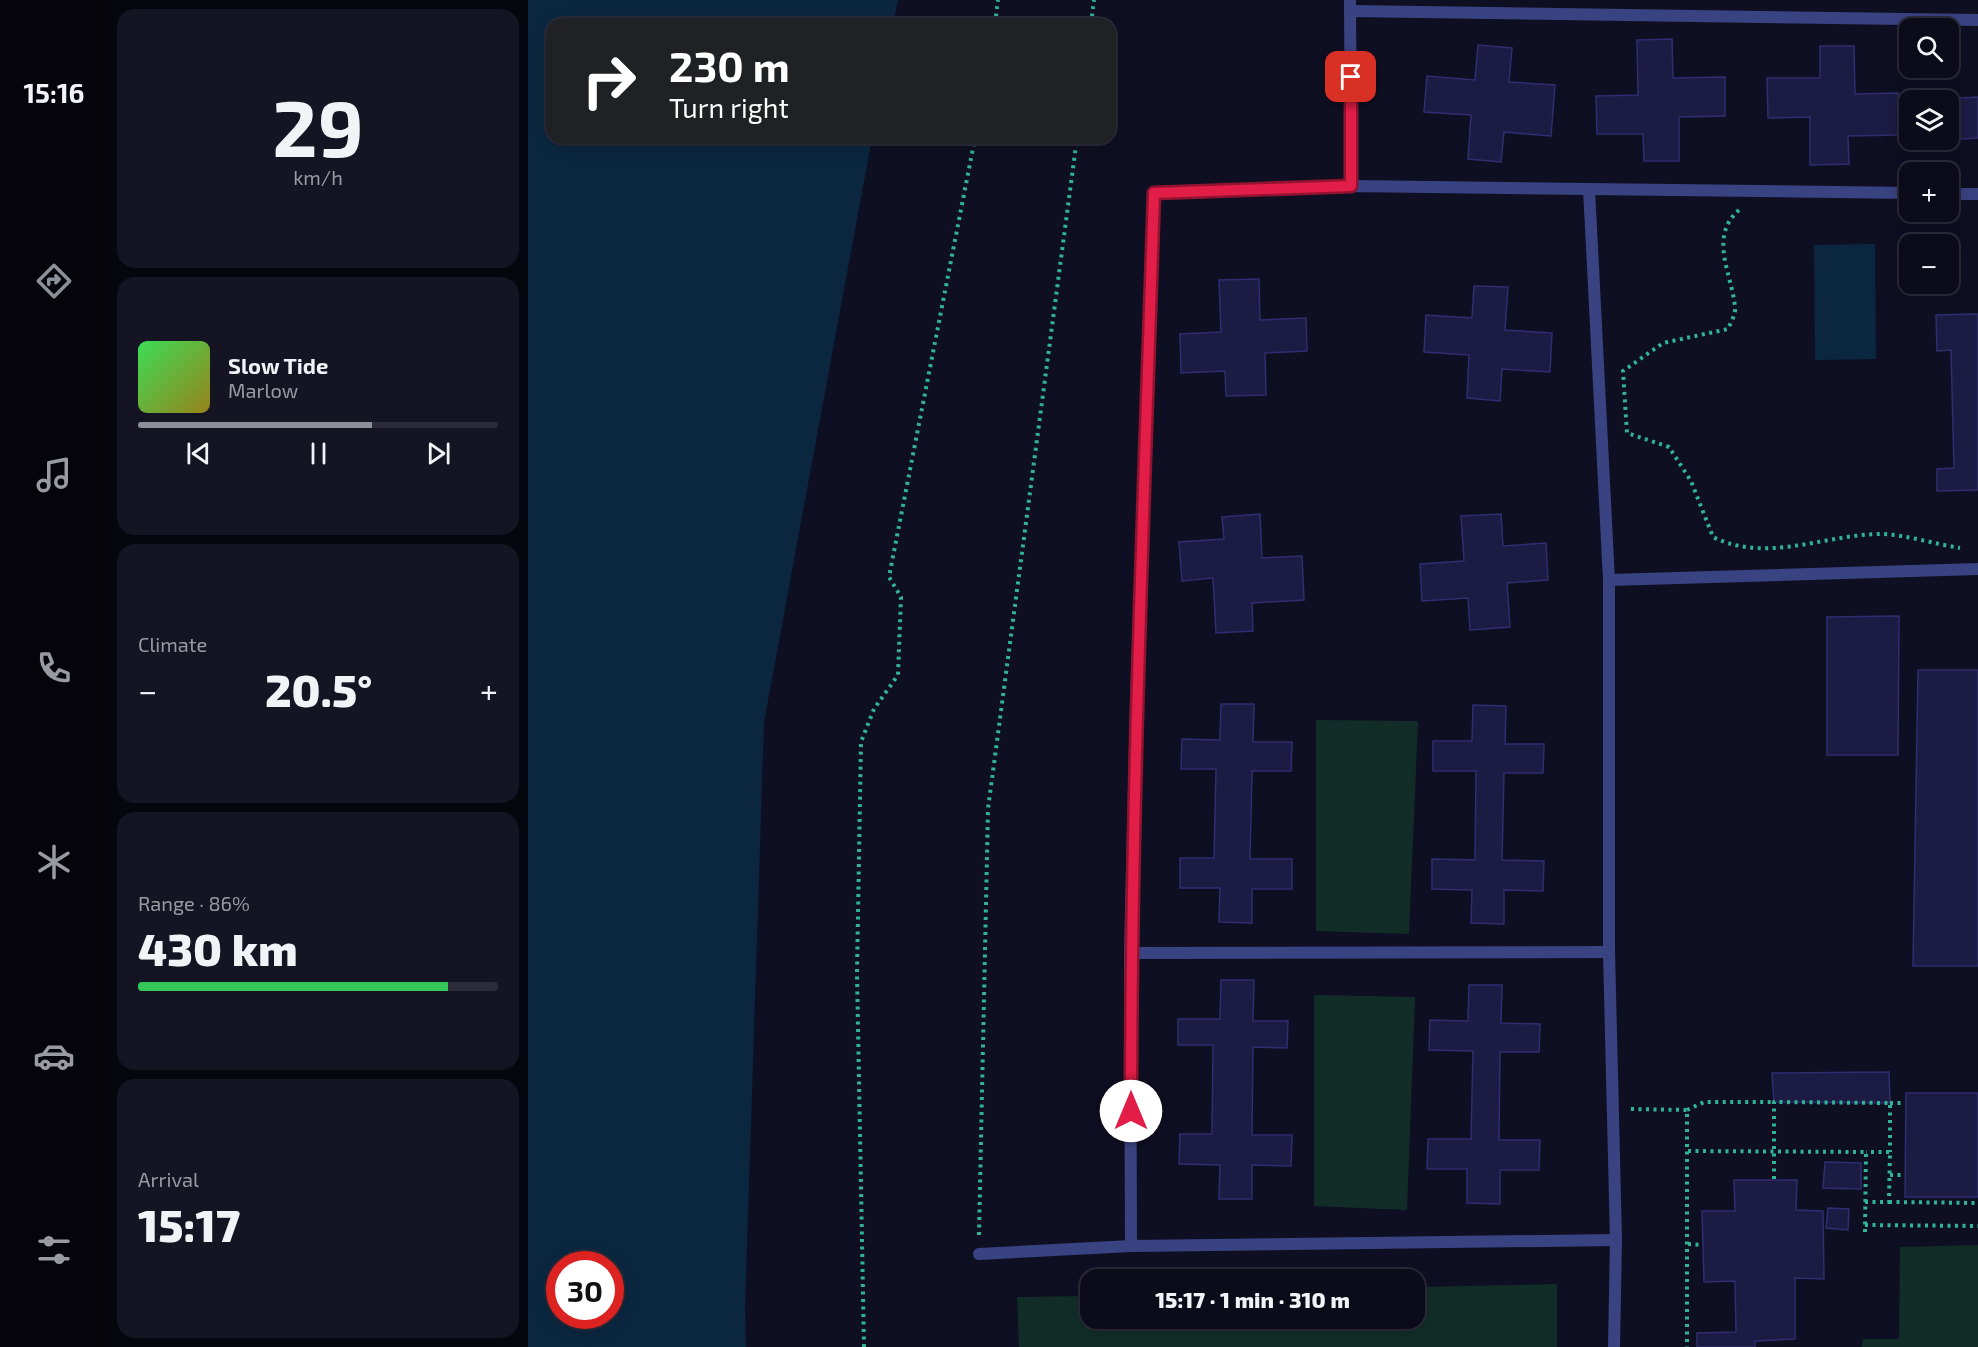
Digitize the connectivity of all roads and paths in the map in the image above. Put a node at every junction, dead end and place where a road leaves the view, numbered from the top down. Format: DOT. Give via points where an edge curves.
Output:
graph roads {
  1 [pos="998,0"];
  2 [pos="1094,0"];
  3 [pos="1350,6"];
  4 [pos="995,18"];
  5 [pos="1092,18"];
  6 [pos="1978,20"];
  7 [pos="974,144"];
  8 [pos="1076,144"];
  9 [pos="1351,186"];
  10 [pos="1589,189"];
  11 [pos="1899,193"];
  12 [pos="1959,194"];
  13 [pos="1978,194"];
  14 [pos="1746,207"];
  15 [pos="1967,549"];
  16 [pos="1978,569"];
  17 [pos="1609,580"];
  18 [pos="1609,952"];
  19 [pos="1130,953"];
  20 [pos="1773,1102"];
  21 [pos="1890,1103"];
  22 [pos="1903,1104"];
  23 [pos="1612,1108"];
  24 [pos="1688,1110"];
  25 [pos="1688,1150"];
  26 [pos="1773,1151"];
  27 [pos="1866,1152"];
  28 [pos="1890,1152"];
  29 [pos="1890,1175"];
  30 [pos="1904,1175"];
  31 [pos="1773,1179"];
  32 [pos="1865,1202"];
  33 [pos="1889,1202"];
  34 [pos="1978,1203"];
  35 [pos="1865,1225"];
  36 [pos="1978,1226"];
  37 [pos="1865,1234"];
  38 [pos="1616,1240"];
  39 [pos="1688,1244"];
  40 [pos="1703,1245"];
  41 [pos="1131,1246"];
  42 [pos="979,1254"];
  43 [pos="864,1347"];
  44 [pos="1614,1347"];
  45 [pos="1687,1347"];
  1 -- 4 [label="path"];
  2 -- 5 [label="path"];
  3 -- 6 [label="street"];
  3 -- 9 [label="street"];
  7 -- 43 [label="path" via="889,577 901,597 898,675 874,709 861,742 856,973"];
  8 -- 42 [label="path" via="988,809"];
  9 -- 10 [label="street"];
  9 -- 19 [label="street" via="1154,193"];
  10 -- 11 [label="street"];
  10 -- 17 [label="street"];
  12 -- 13 [label="street"];
  14 -- 15 [label="path" via="1737,211 1725,229 1722,249 1736,309 1728,329 1663,343 1623,371 1627,433 1669,447 1692,481 1713,537 1732,547 1775,549 1882,534"];
  16 -- 17 [label="street"];
  17 -- 18 [label="street"];
  18 -- 19 [label="street"];
  18 -- 23 [label="street"];
  19 -- 41 [label="street"];
  20 -- 21 [label="path"];
  20 -- 24 [label="path" via="1704,1101"];
  20 -- 26 [label="path"];
  21 -- 22 [label="path"];
  21 -- 28 [label="path"];
  23 -- 24 [label="path"];
  23 -- 38 [label="street"];
  24 -- 25 [label="path"];
  25 -- 26 [label="path"];
  25 -- 39 [label="path"];
  26 -- 27 [label="path"];
  26 -- 31 [label="path"];
  27 -- 28 [label="path"];
  27 -- 32 [label="path"];
  28 -- 29 [label="path"];
  29 -- 30 [label="path"];
  29 -- 33 [label="path"];
  32 -- 33 [label="path"];
  32 -- 35 [label="path"];
  33 -- 34 [label="path"];
  35 -- 36 [label="path"];
  35 -- 37 [label="path"];
  38 -- 41 [label="street"];
  38 -- 44 [label="street"];
  39 -- 40 [label="path"];
  39 -- 45 [label="path"];
  41 -- 42 [label="street"];
}
